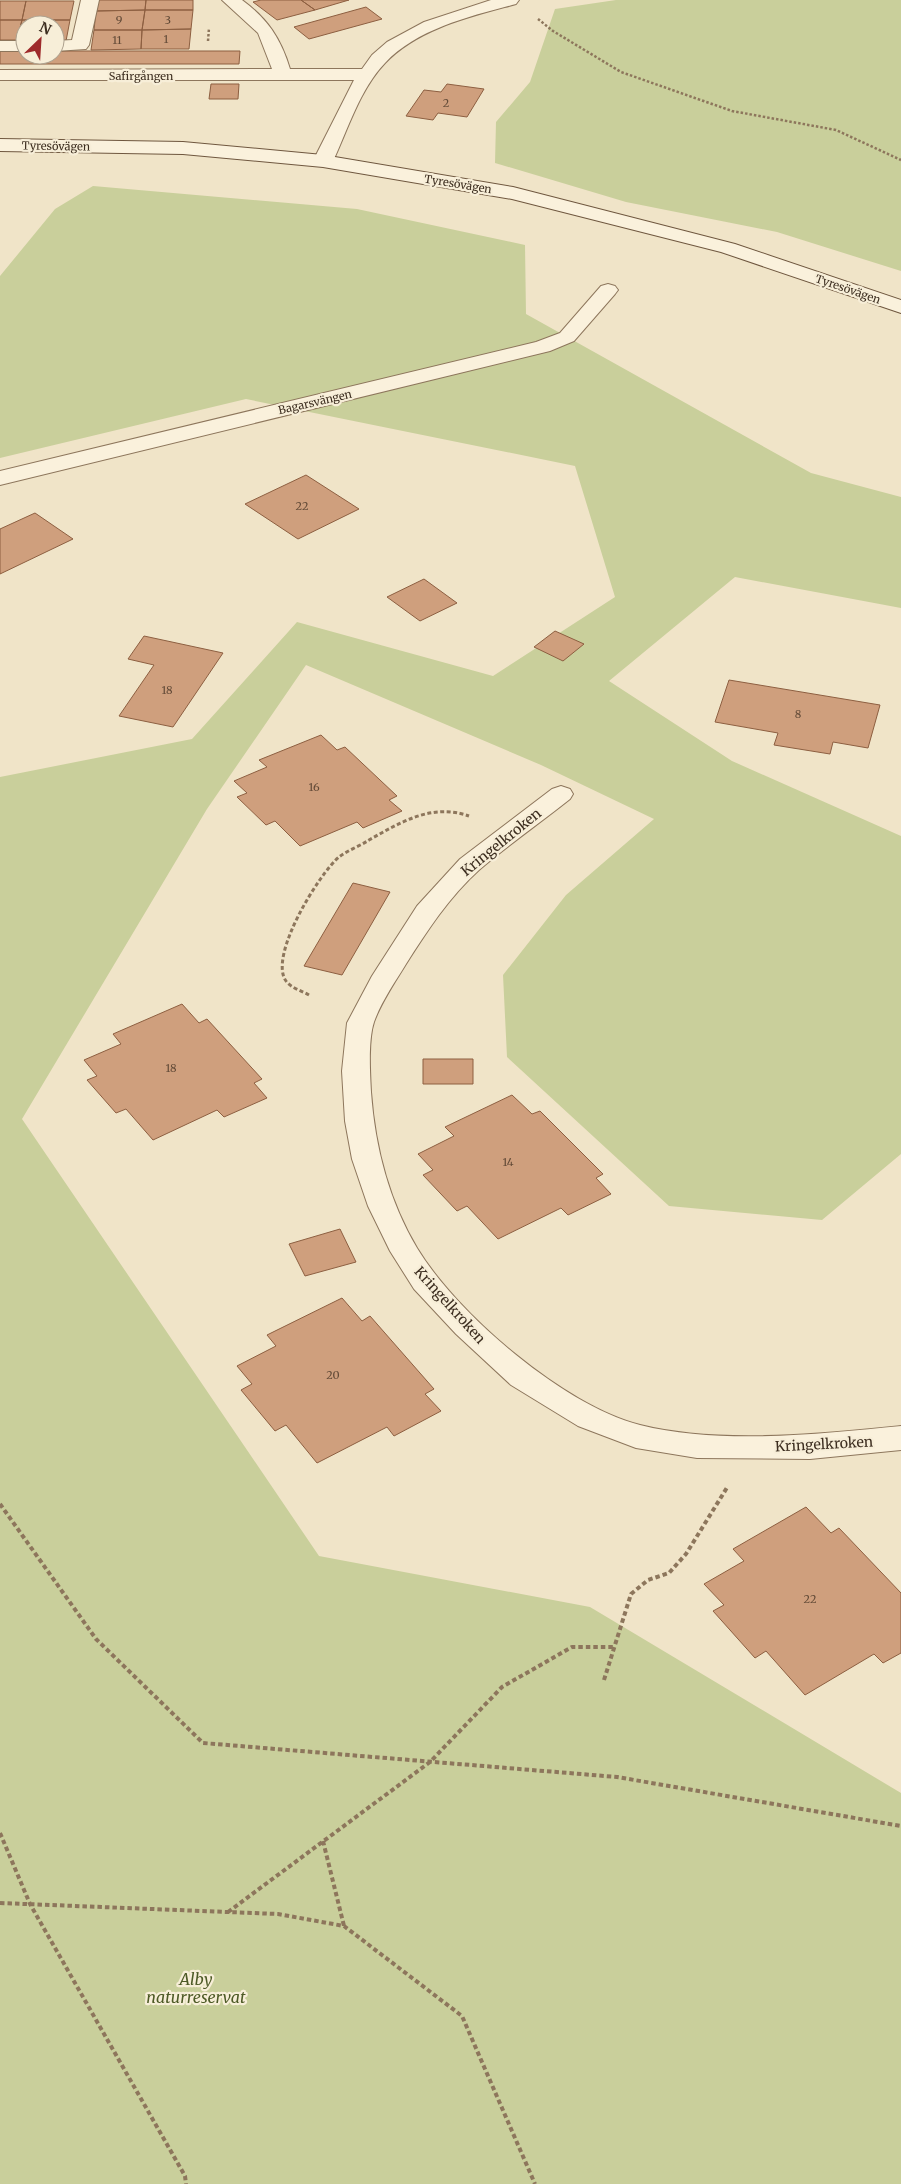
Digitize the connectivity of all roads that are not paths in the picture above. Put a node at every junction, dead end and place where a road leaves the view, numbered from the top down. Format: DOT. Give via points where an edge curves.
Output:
graph roads {
  1 [pos="90,0"];
  2 [pos="231,0"];
  3 [pos="510,0"];
  4 [pos="0,46"];
  5 [pos="15,46"];
  6 [pos="65,46"];
  7 [pos="367,74"];
  8 [pos="0,75"];
  9 [pos="282,75"];
  10 [pos="0,145"];
  11 [pos="323,161"];
  12 [pos="608,290"];
  13 [pos="901,307"];
  14 [pos="0,478"];
  15 [pos="561,794"];
  16 [pos="901,1438"];
  1 -- 6 [label="street" via="80,46"];
  2 -- 9 [label="street" via="270,34"];
  3 -- 7 [label="street" via="427,27 393,47"];
  4 -- 5 [label="street"];
  7 -- 9 [label="street, Safirgången"];
  7 -- 11 [label="street"];
  8 -- 9 [label="street, Safirgången"];
  10 -- 11 [label="street, Tyresövägen" via="183,148"];
  11 -- 13 [label="street, Tyresövägen" via="513,193 728,248"];
  12 -- 14 [label="street, Bagarsvängen" via="567,337 543,347"];
  15 -- 16 [label="street, Kringelkroken" via="469,864 426,912 384,976 360,1023 356,1071 359,1121 366,1159 382,1206 404,1252 424,1281 460,1320 522,1377 597,1421 636,1436 697,1446 810,1447"];
}
